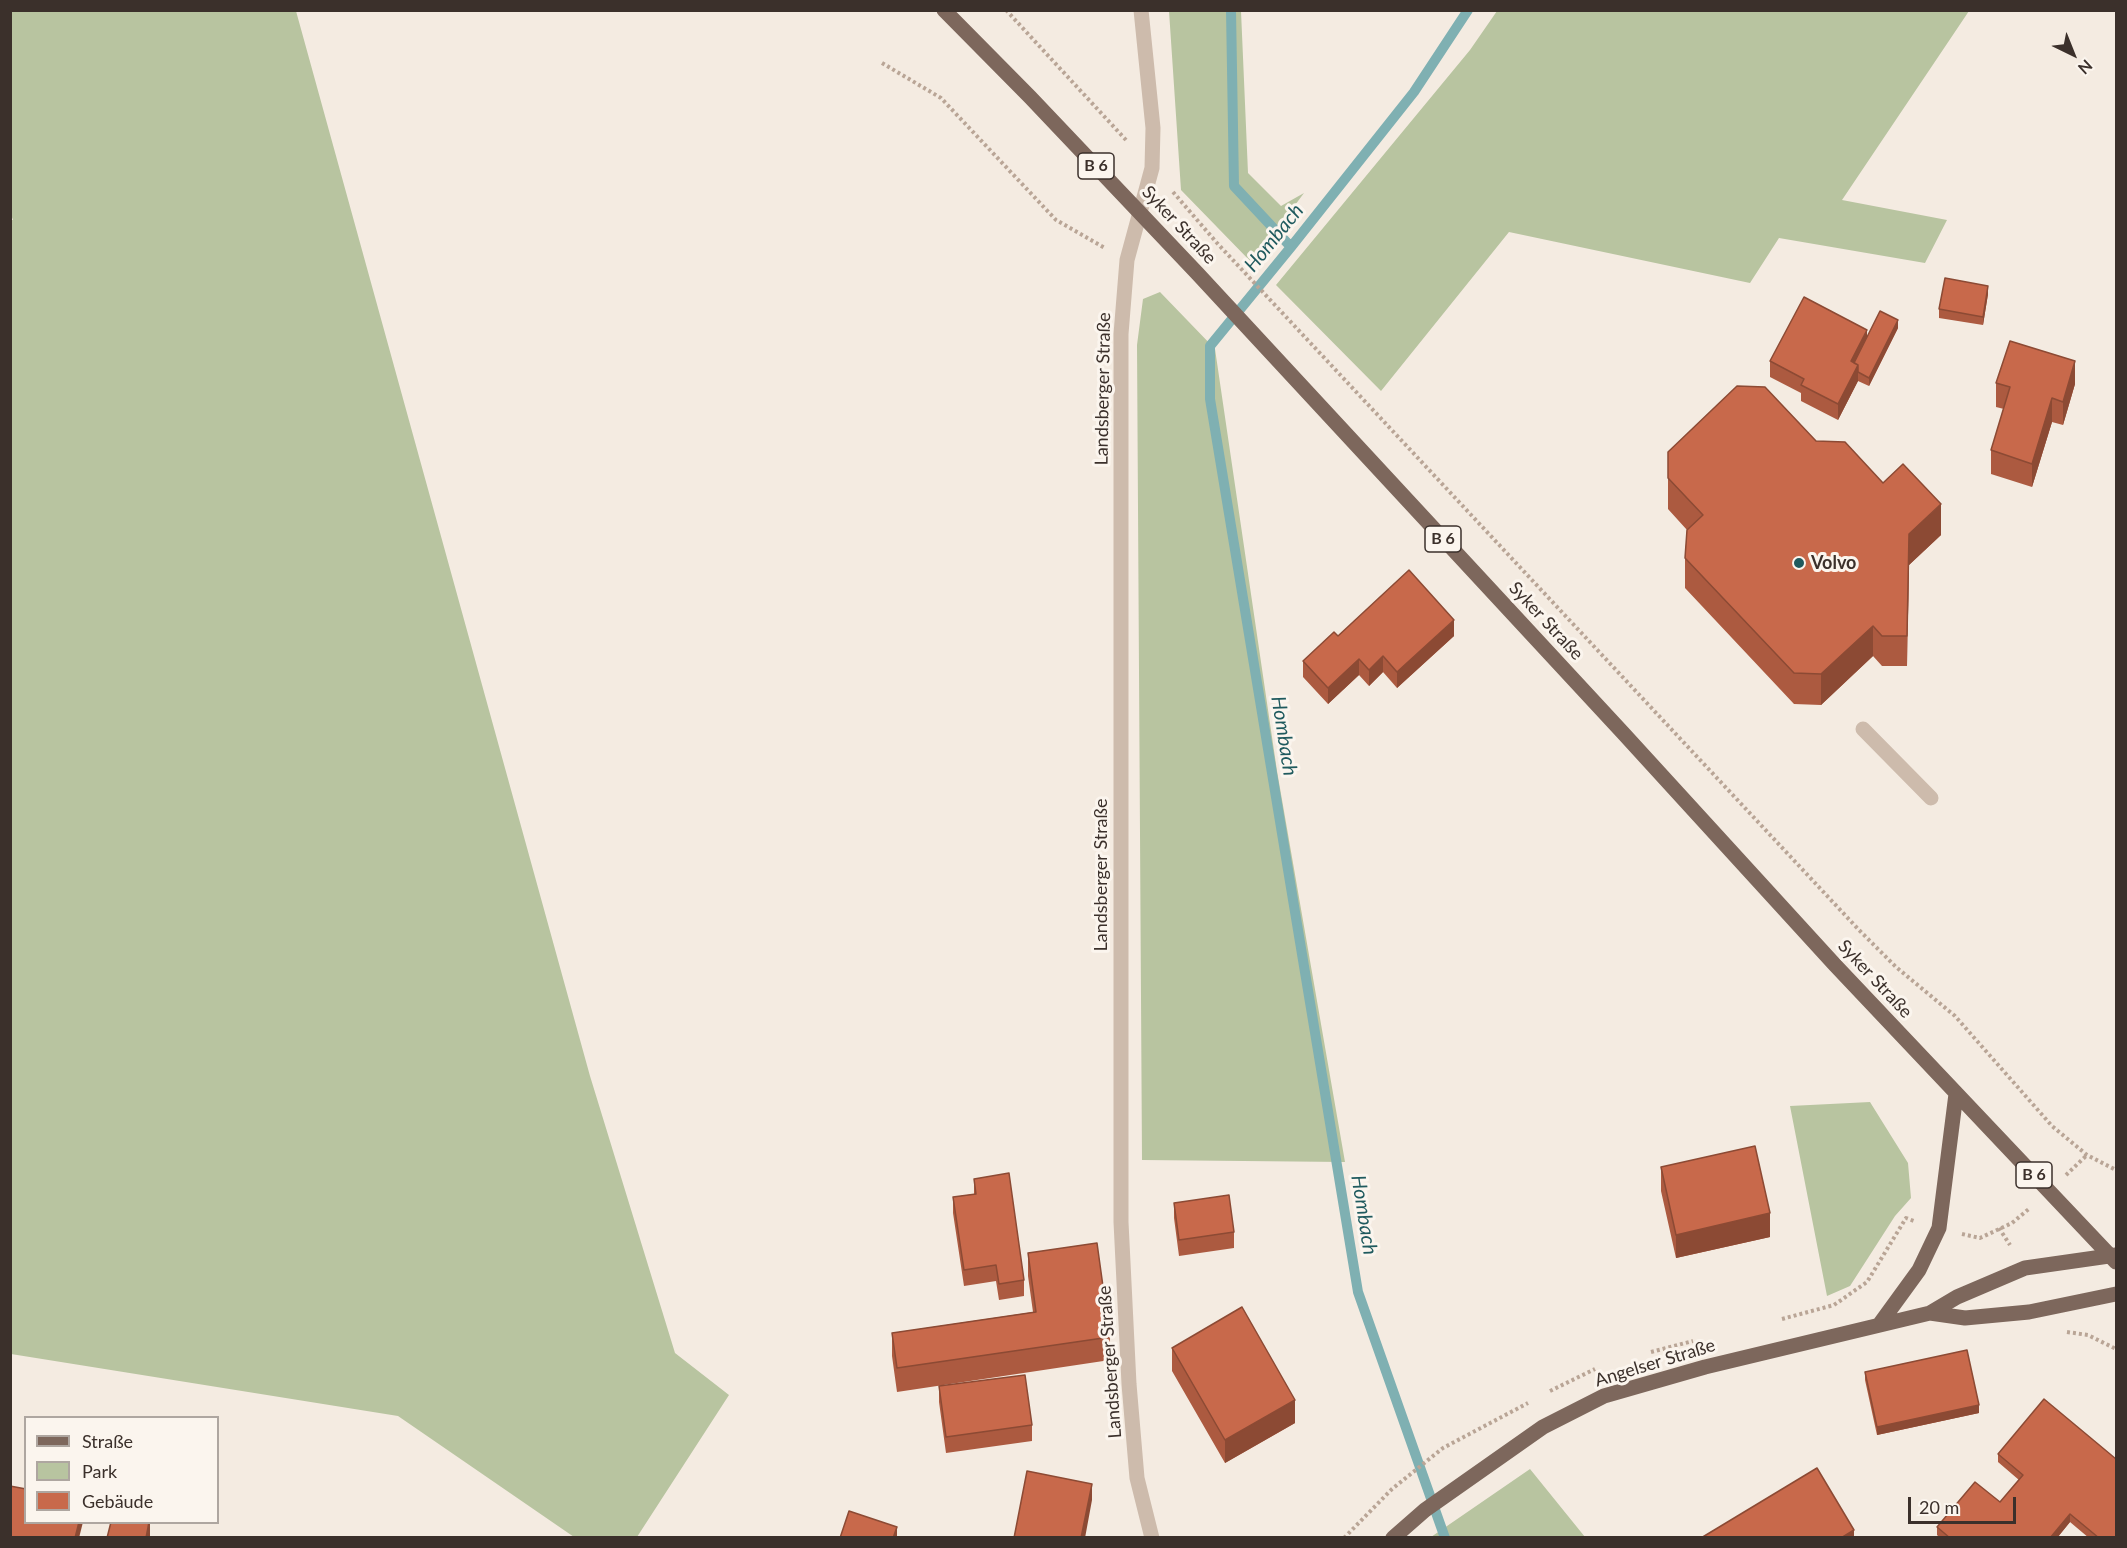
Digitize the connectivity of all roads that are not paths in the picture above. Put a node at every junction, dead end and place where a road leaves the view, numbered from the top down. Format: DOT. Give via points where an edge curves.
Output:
graph roads {
  1 [pos="944,10"];
  2 [pos="1141,10"];
  3 [pos="1141,213"];
  4 [pos="1863,729"];
  5 [pos="1931,798"];
  6 [pos="1956,1094"];
  7 [pos="2115,1258"];
  8 [pos="2116,1294"];
  9 [pos="1930,1313"];
  10 [pos="1879,1325"];
  11 [pos="1152,1538"];
  12 [pos="1393,1538"];
  1 -- 3 [label="main road, Syker Straße / B 6"];
  2 -- 3 [label="street, Landsberger Straße" via="1153,128 1152,168"];
  3 -- 6 [label="main road, Syker Straße / B 6"];
  3 -- 11 [label="street, Landsberger Straße" via="1127,260 1121,334 1121,1222 1137,1478"];
  4 -- 5 [label="street"];
  6 -- 7 [label="main road, Syker Straße / B 6"];
  6 -- 10 [label="main road" via="1938,1228 1918,1270"];
  7 -- 9 [label="main road, Angelser Straße" via="2025,1268"];
  8 -- 9 [label="main road, Angelser Straße" via="2018,1313 1965,1318"];
  9 -- 10 [label="main road, Angelser Straße"];
  10 -- 12 [label="main road, Angelser Straße" via="1706,1366 1604,1396 1543,1426 1425,1510"];
}
